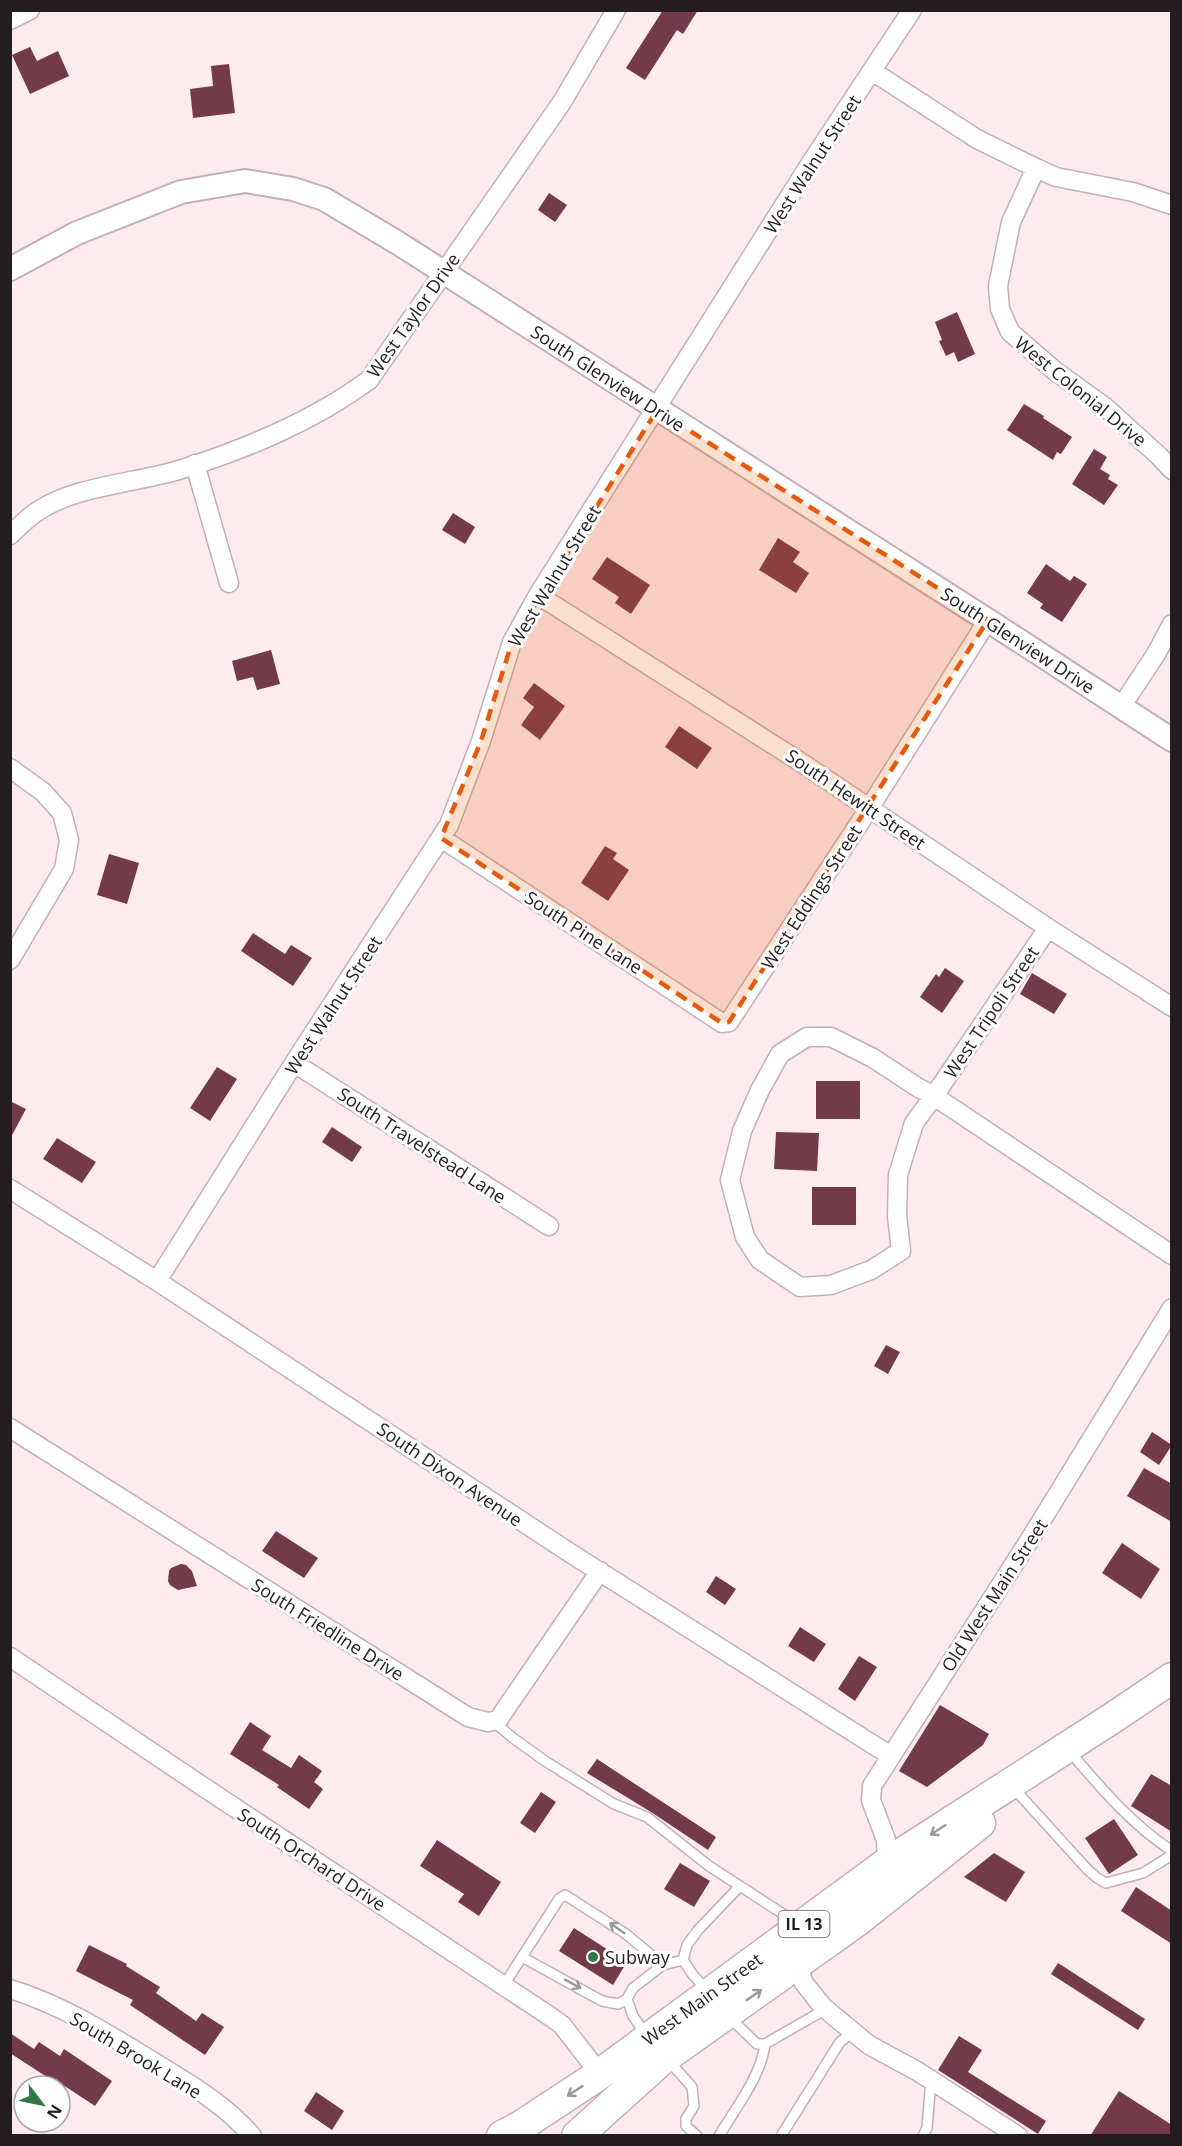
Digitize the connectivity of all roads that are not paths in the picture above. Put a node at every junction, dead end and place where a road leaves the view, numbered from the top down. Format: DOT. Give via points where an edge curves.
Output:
graph roads {
  1 [pos="30,10"];
  2 [pos="616,10"];
  3 [pos="912,10"];
  4 [pos="10,20"];
  5 [pos="872,71"];
  6 [pos="1036,168"];
  7 [pos="1172,205"];
  8 [pos="10,269"];
  9 [pos="443,272"];
  10 [pos="657,410"];
  11 [pos="195,464"];
  12 [pos="1172,470"];
  13 [pos="10,535"];
  14 [pos="229,583"];
  15 [pos="538,595"];
  16 [pos="988,620"];
  17 [pos="1172,624"];
  18 [pos="1121,707"];
  19 [pos="1172,740"];
  20 [pos="10,768"];
  21 [pos="870,807"];
  22 [pos="441,838"];
  23 [pos="1048,928"];
  24 [pos="10,960"];
  25 [pos="1172,1007"];
  26 [pos="729,1022"];
  27 [pos="294,1063"];
  28 [pos="934,1096"];
  29 [pos="13,1196"];
  30 [pos="549,1226"];
  31 [pos="1172,1255"];
  32 [pos="157,1281"];
  33 [pos="1172,1308"];
  34 [pos="10,1428"];
  35 [pos="600,1571"];
  36 [pos="10,1657"];
  37 [pos="1172,1678"];
  38 [pos="1111,1719"];
  39 [pos="493,1721"];
  40 [pos="1070,1752"];
  41 [pos="891,1756"];
  42 [pos="1018,1793"];
  43 [pos="1172,1853"];
  44 [pos="887,1863"];
  45 [pos="740,1886"];
  46 [pos="891,1894"];
  47 [pos="807,1942"];
  48 [pos="522,1957"];
  49 [pos="683,1960"];
  50 [pos="663,1965"];
  51 [pos="504,1985"];
  52 [pos="10,1989"];
  53 [pos="627,1999"];
  54 [pos="719,2003"];
  55 [pos="826,2009"];
  56 [pos="853,2032"];
  57 [pos="765,2044"];
  58 [pos="657,2048"];
  59 [pos="600,2074"];
  60 [pos="931,2080"];
  61 [pos="252,2136"];
  62 [pos="502,2136"];
  63 [pos="577,2136"];
  64 [pos="697,2136"];
  65 [pos="719,2136"];
  66 [pos="781,2136"];
  67 [pos="923,2136"];
  68 [pos="1018,2136"];
  1 -- 4 [label="street"];
  2 -- 9 [label="street, West Taylor Drive" via="562,102"];
  3 -- 5 [label="street, West Walnut Street"];
  5 -- 6 [label="street" via="977,139"];
  5 -- 10 [label="street, West Walnut Street"];
  6 -- 7 [label="street" via="1056,177 1133,192"];
  6 -- 12 [label="street, West Colonial Drive" via="1011,222 998,286 1000,309 1010,332 1105,407"];
  8 -- 9 [label="street, South Glenview Drive" via="77,233 181,192 245,181 324,199"];
  9 -- 10 [label="street, South Glenview Drive"];
  9 -- 11 [label="street, West Taylor Drive" via="369,380 344,399 287,429"];
  10 -- 15 [label="street, West Walnut Street"];
  10 -- 16 [label="street, South Glenview Drive"];
  11 -- 13 [label="street, West Taylor Drive" via="68,496 38,510"];
  11 -- 14 [label="street"];
  15 -- 21 [label="street, South Hewitt Street"];
  15 -- 22 [label="street, West Walnut Street" via="512,642 481,741"];
  16 -- 18 [label="street, South Glenview Drive"];
  16 -- 21 [label="street, West Eddings Street"];
  17 -- 18 [label="street"];
  18 -- 19 [label="street, South Glenview Drive"];
  20 -- 24 [label="street" via="43,792 62,813 69,840 64,869"];
  21 -- 23 [label="street, South Hewitt Street"];
  21 -- 26 [label="street, West Eddings Street"];
  22 -- 26 [label="street, South Pine Lane" via="722,1023"];
  22 -- 27 [label="street, West Walnut Street"];
  23 -- 25 [label="street, South Hewitt Street"];
  23 -- 28 [label="street, West Tripoli Street"];
  27 -- 30 [label="street, South Travelstead Lane"];
  27 -- 32 [label="street, West Walnut Street"];
  28 -- 28 [label="street" via="914,1123 898,1175 901,1251 871,1270 831,1285 800,1287 760,1260 745,1236 730,1180 742,1131 780,1054 807,1037 831,1037"];
  28 -- 31 [label="street"];
  29 -- 32 [label="street, South Dixon Avenue"];
  32 -- 35 [label="street, South Dixon Avenue"];
  33 -- 41 [label="street, Old West Main Street"];
  34 -- 39 [label="street, South Friedline Drive" via="468,1717"];
  35 -- 39 [label="street" via="498,1720"];
  35 -- 41 [label="street, South Dixon Avenue"];
  36 -- 51 [label="street, South Orchard Drive"];
  37 -- 38 [label="highway, West Main Street / IL 13"];
  38 -- 40 [label="highway, West Main Street / IL 13"];
  38 -- 44 [label="highway, West Main Street / IL 13, one-way"];
  39 -- 45 [label="lane" via="564,1774 614,1804 647,1817"];
  40 -- 42 [label="highway, West Main Street / IL 13"];
  40 -- 43 [label="lane" via="1112,1800"];
  41 -- 44 [label="street, Old West Main Street" via="872,1786 871,1800 886,1840"];
  42 -- 43 [label="lane" via="1087,1869 1106,1883 1143,1873"];
  42 -- 46 [label="highway, West Main Street / IL 13"];
  44 -- 46 [label="street, Old West Main Street"];
  44 -- 47 [label="highway, West Main Street / IL 13"];
  45 -- 47 [label="lane"];
  45 -- 49 [label="lane" via="698,1930 687,1945"];
  46 -- 47 [label="highway, West Main Street / IL 13"];
  54 -- 47 [label="highway, West Main Street / IL 13, one-way"];
  47 -- 54 [label="highway, West Main Street / IL 13"];
  47 -- 55 [label="street" via="804,1983"];
  50 -- 48 [label="lane, one-way" via="626,1934 565,1895"];
  48 -- 51 [label="lane"];
  48 -- 53 [label="lane, one-way" via="602,2001 618,2004"];
  49 -- 50 [label="lane"];
  49 -- 54 [label="lane"];
  50 -- 53 [label="lane" via="633,1988"];
  51 -- 59 [label="street, South Orchard Drive" via="562,2025"];
  52 -- 61 [label="street, South Brook Lane" via="95,2026 219,2105"];
  53 -- 58 [label="lane" via="633,2016"];
  54 -- 57 [label="lane" via="752,2040"];
  54 -- 58 [label="highway, West Main Street / IL 13"];
  55 -- 56 [label="street"];
  55 -- 57 [label="lane"];
  56 -- 60 [label="street"];
  56 -- 66 [label="lane" via="840,2043"];
  57 -- 65 [label="lane" via="756,2075"];
  58 -- 59 [label="highway, West Main Street / IL 13"];
  58 -- 63 [label="highway, West Main Street / IL 13"];
  58 -- 64 [label="lane" via="692,2087 694,2106 686,2126"];
  59 -- 62 [label="highway, West Main Street / IL 13, one-way"];
  60 -- 67 [label="lane"];
  60 -- 68 [label="street"];
}
